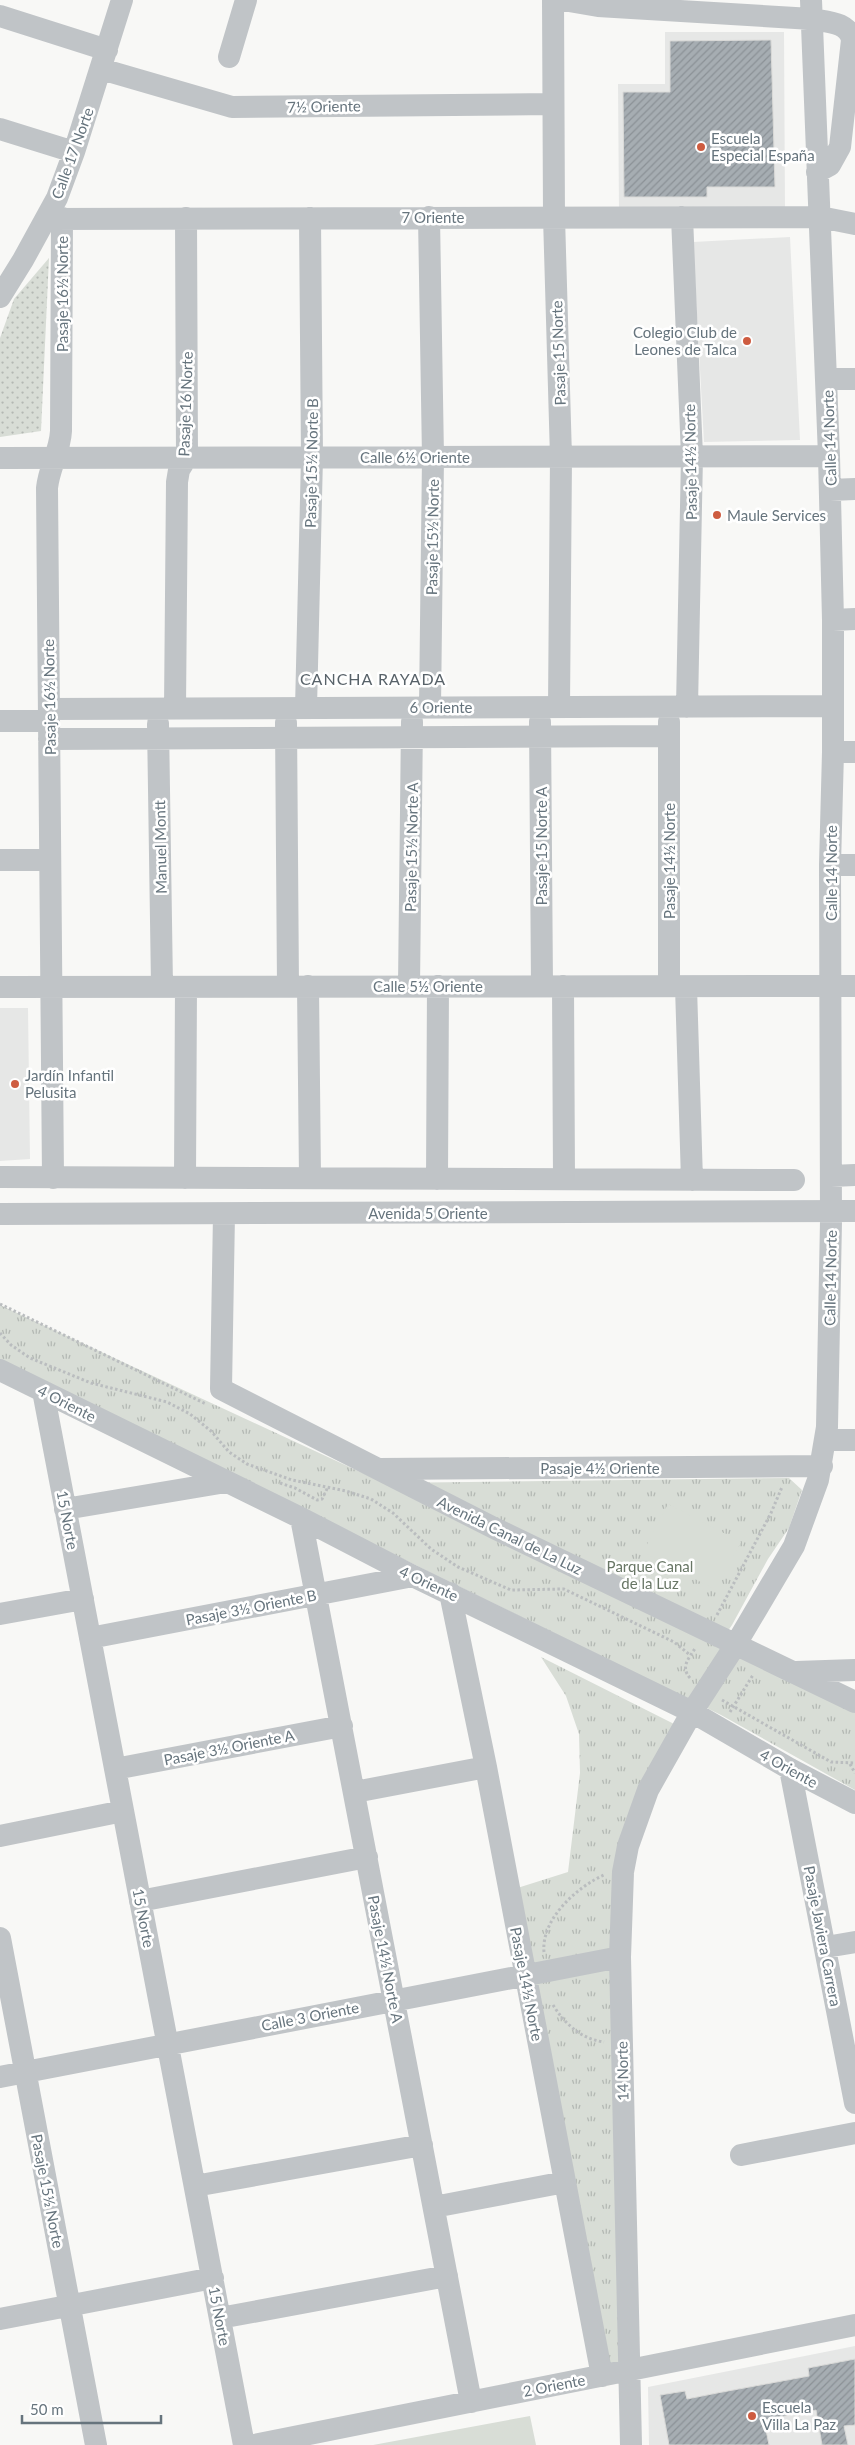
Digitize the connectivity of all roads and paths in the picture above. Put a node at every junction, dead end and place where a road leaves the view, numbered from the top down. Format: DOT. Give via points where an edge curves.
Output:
graph roads {
  1 [pos="122,0"];
  2 [pos="246,0"];
  3 [pos="553,0"];
  4 [pos="563,0"];
  5 [pos="598,3"];
  6 [pos="812,9"];
  7 [pos="0,16"];
  8 [pos="229,57"];
  9 [pos="104,60"];
  10 [pos="554,104"];
  11 [pos="0,129"];
  12 [pos="74,152"];
  13 [pos="818,172"];
  14 [pos="429,217"];
  15 [pos="554,217"];
  16 [pos="682,217"];
  17 [pos="820,217"];
  18 [pos="54,218"];
  19 [pos="186,218"];
  20 [pos="310,218"];
  21 [pos="855,224"];
  22 [pos="0,296"];
  23 [pos="827,379"];
  24 [pos="855,379"];
  25 [pos="561,456"];
  26 [pos="692,456"];
  27 [pos="830,456"];
  28 [pos="187,457"];
  29 [pos="312,457"];
  30 [pos="433,457"];
  31 [pos="0,458"];
  32 [pos="55,458"];
  33 [pos="855,489"];
  34 [pos="830,490"];
  35 [pos="855,619"];
  36 [pos="833,620"];
  37 [pos="549,706"];
  38 [pos="833,706"];
  39 [pos="296,707"];
  40 [pos="421,707"];
  41 [pos="678,707"];
  42 [pos="167,708"];
  43 [pos="0,721"];
  44 [pos="49,723"];
  45 [pos="669,736"];
  46 [pos="540,737"];
  47 [pos="286,738"];
  48 [pos="412,738"];
  49 [pos="158,739"];
  50 [pos="844,752"];
  51 [pos="0,860"];
  52 [pos="50,860"];
  53 [pos="830,865"];
  54 [pos="855,865"];
  55 [pos="162,986"];
  56 [pos="298,986"];
  57 [pos="409,986"];
  58 [pos="438,986"];
  59 [pos="553,986"];
  60 [pos="831,986"];
  61 [pos="855,986"];
  62 [pos="0,987"];
  63 [pos="51,987"];
  64 [pos="186,987"];
  65 [pos="678,987"];
  66 [pos="831,1176"];
  67 [pos="855,1176"];
  68 [pos="0,1177"];
  69 [pos="53,1178"];
  70 [pos="185,1178"];
  71 [pos="310,1178"];
  72 [pos="437,1179"];
  73 [pos="564,1179"];
  74 [pos="692,1180"];
  75 [pos="794,1180"];
  76 [pos="831,1211"];
  77 [pos="855,1211"];
  78 [pos="0,1214"];
  79 [pos="224,1214"];
  80 [pos="0,1333"];
  81 [pos="4,1376"];
  82 [pos="43,1391"];
  83 [pos="826,1440"];
  84 [pos="855,1440"];
  85 [pos="790,1466"];
  86 [pos="822,1466"];
  87 [pos="377,1469"];
  88 [pos="226,1482"];
  89 [pos="66,1509"];
  90 [pos="300,1518"];
  91 [pos="413,1576"];
  92 [pos="450,1592"];
  93 [pos="317,1594"];
  94 [pos="82,1599"];
  95 [pos="0,1614"];
  96 [pos="706,1630"];
  97 [pos="90,1638"];
  98 [pos="736,1644"];
  99 [pos="690,1655"];
  100 [pos="764,1660"];
  101 [pos="855,1670"];
  102 [pos="792,1673"];
  103 [pos="705,1689"];
  104 [pos="855,1702"];
  105 [pos="733,1706"];
  106 [pos="692,1712"];
  107 [pos="342,1726"];
  108 [pos="719,1728"];
  109 [pos="855,1763"];
  110 [pos="850,1764"];
  111 [pos="486,1767"];
  112 [pos="115,1769"];
  113 [pos="790,1769"];
  114 [pos="855,1773"];
  115 [pos="355,1792"];
  116 [pos="855,1803"];
  117 [pos="123,1811"];
  118 [pos="0,1836"];
  119 [pos="367,1857"];
  120 [pos="623,1872"];
  121 [pos="140,1901"];
  122 [pos="0,1938"];
  123 [pos="855,1942"];
  124 [pos="826,1947"];
  125 [pos="620,1957"];
  126 [pos="535,1973"];
  127 [pos="394,2000"];
  128 [pos="622,2041"];
  129 [pos="168,2044"];
  130 [pos="25,2072"];
  131 [pos="0,2077"];
  132 [pos="855,2103"];
  133 [pos="855,2133"];
  134 [pos="422,2145"];
  135 [pos="741,2155"];
  136 [pos="565,2182"];
  137 [pos="195,2186"];
  138 [pos="434,2207"];
  139 [pos="446,2276"];
  140 [pos="213,2278"];
  141 [pos="70,2306"];
  142 [pos="220,2318"];
  143 [pos="0,2319"];
  144 [pos="855,2325"];
  145 [pos="629,2369"];
  146 [pos="602,2376"];
  147 [pos="471,2402"];
  148 [pos="96,2445"];
  149 [pos="244,2445"];
  150 [pos="254,2445"];
  151 [pos="630,2445"];
  1 -- 9 [label="street, Calle 17 Norte"];
  2 -- 8 [label="street"];
  3 -- 10 [label="street, Pasaje 15 Norte"];
  4 -- 5 [label="street"];
  5 -- 6 [label="street"];
  6 -- 13 [label="street, Calle 14 Norte"];
  6 -- 13 [label="street" via="844,26 852,40 840,148 830,165"];
  7 -- 9 [label="street, 7½ Oriente"];
  9 -- 10 [label="street, 7½ Oriente" via="232,106"];
  9 -- 12 [label="street, Calle 17 Norte"];
  10 -- 15 [label="street, Pasaje 15 Norte"];
  11 -- 12 [label="street"];
  12 -- 18 [label="street, Calle 17 Norte"];
  13 -- 17 [label="street, Calle 14 Norte"];
  14 -- 15 [label="street, 7 Oriente"];
  14 -- 20 [label="street, 7 Oriente"];
  14 -- 30 [label="street, Pasaje 15½ Norte"];
  15 -- 16 [label="street, 7 Oriente"];
  15 -- 25 [label="street, Pasaje 15 Norte"];
  16 -- 17 [label="street, 7 Oriente"];
  16 -- 26 [label="street, Pasaje 14½ Norte"];
  17 -- 21 [label="street, 7 Oriente"];
  17 -- 23 [label="street, Calle 14 Norte"];
  18 -- 19 [label="street, 7 Oriente"];
  18 -- 22 [label="street, Calle 17 Norte"];
  18 -- 32 [label="street, Pasaje 16½ Norte" via="61,431"];
  19 -- 20 [label="street, 7 Oriente"];
  19 -- 28 [label="street, Pasaje 16 Norte"];
  20 -- 29 [label="street, Pasaje 15½ Norte B"];
  23 -- 24 [label="street"];
  23 -- 27 [label="street, Calle 14 Norte"];
  25 -- 26 [label="street, Calle 6½ Oriente"];
  25 -- 30 [label="street, Calle 6½ Oriente"];
  25 -- 37 [label="street, Pasaje 15 Norte"];
  26 -- 27 [label="street, Calle 6½ Oriente"];
  26 -- 41 [label="street, Pasaje 14½ Norte"];
  27 -- 34 [label="street, Calle 14 Norte"];
  28 -- 29 [label="street, Calle 6½ Oriente"];
  28 -- 32 [label="street, Calle 6½ Oriente"];
  28 -- 42 [label="street, Pasaje 16 Norte" via="179,470 177,482"];
  29 -- 30 [label="street, Calle 6½ Oriente"];
  29 -- 39 [label="street, Pasaje 15½ Norte B"];
  30 -- 40 [label="street, Pasaje 15½ Norte"];
  31 -- 32 [label="street, Calle 6½ Oriente"];
  32 -- 44 [label="street, Pasaje 16½ Norte" via="47,488"];
  33 -- 34 [label="street"];
  34 -- 36 [label="street, Calle 14 Norte"];
  35 -- 36 [label="street"];
  36 -- 38 [label="street, Calle 14 Norte"];
  37 -- 40 [label="street, 6 Oriente"];
  37 -- 41 [label="street, 6 Oriente"];
  37 -- 46 [label="street, Pasaje 15 Norte A"];
  38 -- 41 [label="street, 6 Oriente"];
  38 -- 50 [label="street, Calle 14 Norte"];
  39 -- 40 [label="street, 6 Oriente"];
  39 -- 42 [label="street, 6 Oriente"];
  39 -- 47 [label="street, Pasaje 15½ Norte B"];
  40 -- 48 [label="street, Pasaje 15½ Norte A"];
  41 -- 45 [label="street, Pasaje 14½ Norte"];
  42 -- 44 [label="street, 6 Oriente"];
  42 -- 49 [label="street, Manuel Montt"];
  43 -- 44 [label="street, 6 Oriente"];
  44 -- 49 [label="street, 6 Oriente"];
  44 -- 52 [label="street, Pasaje 16½ Norte"];
  45 -- 46 [label="street, 6 Oriente"];
  45 -- 65 [label="street, Pasaje 14½ Norte"];
  46 -- 48 [label="street, 6 Oriente"];
  46 -- 59 [label="street, Pasaje 15 Norte A"];
  47 -- 48 [label="street, 6 Oriente"];
  47 -- 49 [label="street, 6 Oriente"];
  47 -- 56 [label="street, Pasaje 15½ Norte B"];
  48 -- 57 [label="street, Pasaje 15½ Norte A"];
  49 -- 55 [label="street, Manuel Montt"];
  50 -- 53 [label="street, Calle 14 Norte"];
  51 -- 52 [label="street"];
  52 -- 63 [label="street, Pasaje 16½ Norte"];
  53 -- 54 [label="street"];
  53 -- 60 [label="street, Calle 14 Norte"];
  55 -- 63 [label="street, Calle 5½ Oriente"];
  55 -- 64 [label="street, Calle 5½ Oriente"];
  56 -- 57 [label="street, Calle 5½ Oriente"];
  56 -- 64 [label="street, Calle 5½ Oriente"];
  56 -- 71 [label="street, Pasaje 15½ Norte B"];
  57 -- 58 [label="street, Calle 5½ Oriente"];
  58 -- 59 [label="street, Calle 5½ Oriente"];
  58 -- 72 [label="street"];
  59 -- 65 [label="street, Calle 5½ Oriente"];
  59 -- 73 [label="street, Pasaje 15 Norte A"];
  60 -- 61 [label="street, Calle 5½ Oriente"];
  60 -- 65 [label="street, Calle 5½ Oriente"];
  60 -- 66 [label="street, Calle 14 Norte"];
  62 -- 63 [label="street, Calle 5½ Oriente"];
  63 -- 69 [label="street, Pasaje 16½ Norte"];
  64 -- 70 [label="street"];
  65 -- 74 [label="street, Pasaje 14½ Norte"];
  66 -- 67 [label="street"];
  66 -- 76 [label="street, Calle 14 Norte"];
  68 -- 69 [label="street"];
  69 -- 70 [label="street"];
  70 -- 71 [label="street"];
  71 -- 72 [label="street"];
  72 -- 73 [label="street"];
  73 -- 74 [label="street"];
  74 -- 75 [label="street"];
  76 -- 77 [label="street, Avenida 5 Oriente"];
  76 -- 79 [label="street, Avenida 5 Oriente"];
  76 -- 83 [label="street, Calle 14 Norte"];
  78 -- 79 [label="street, Avenida 5 Oriente"];
  79 -- 87 [label="street, Avenida Canal de La Luz" via="221,1389"];
  80 -- 99 [label="path" via="30,1358 91,1383 167,1402 190,1414 229,1452 247,1464 292,1480 371,1499 393,1513 431,1549 458,1567 511,1590 564,1589 674,1642"];
  81 -- 82 [label="street, 4 Oriente"];
  82 -- 88 [label="street, 4 Oriente"];
  82 -- 89 [label="street, 15 Norte"];
  83 -- 84 [label="street"];
  83 -- 86 [label="street, Calle 14 Norte"];
  85 -- 86 [label="street, Pasaje 4½ Oriente"];
  85 -- 87 [label="street, Pasaje 4½ Oriente"];
  85 -- 96 [label="path" via="770,1513 722,1606"];
  86 -- 98 [label="street, Calle 14 Norte" via="810,1508 794,1546"];
  87 -- 96 [label="street, Avenida Canal de La Luz"];
  88 -- 89 [label="street"];
  88 -- 90 [label="street, 4 Oriente"];
  89 -- 94 [label="street, 15 Norte"];
  90 -- 91 [label="street, 4 Oriente"];
  90 -- 93 [label="street, Pasaje 14½ Norte A"];
  91 -- 92 [label="street, 4 Oriente"];
  91 -- 93 [label="street, Pasaje 3½ Oriente B"];
  92 -- 106 [label="street, 4 Oriente"];
  92 -- 111 [label="street, Pasaje 14½ Norte"];
  93 -- 97 [label="street, Pasaje 3½ Oriente B"];
  93 -- 107 [label="street, Pasaje 14½ Norte A"];
  94 -- 95 [label="street"];
  94 -- 97 [label="street, 15 Norte"];
  96 -- 98 [label="street, Avenida Canal de La Luz"];
  96 -- 99 [label="path"];
  97 -- 112 [label="street, 15 Norte"];
  98 -- 100 [label="street, Avenida Canal de La Luz"];
  98 -- 103 [label="street, Calle 14 Norte"];
  99 -- 103 [label="path" via="685,1663 688,1677"];
  100 -- 102 [label="street, Avenida Canal de La Luz"];
  100 -- 105 [label="path"];
  101 -- 102 [label="street"];
  102 -- 104 [label="street, Avenida Canal de La Luz"];
  103 -- 105 [label="path"];
  103 -- 106 [label="street, Calle 14 Norte"];
  105 -- 108 [label="path"];
  105 -- 110 [label="path" via="832,1762"];
  106 -- 108 [label="street, 4 Oriente"];
  106 -- 120 [label="street, 14 Norte" via="648,1790 628,1846"];
  107 -- 112 [label="street, Pasaje 3½ Oriente A"];
  107 -- 115 [label="street, Pasaje 14½ Norte A"];
  108 -- 113 [label="street, 4 Oriente"];
  109 -- 110 [label="path"];
  110 -- 114 [label="path"];
  111 -- 115 [label="street"];
  111 -- 126 [label="street, Pasaje 14½ Norte"];
  112 -- 117 [label="street, 15 Norte"];
  113 -- 116 [label="street, 4 Oriente"];
  113 -- 124 [label="street, Pasaje Javiera Carrera"];
  115 -- 119 [label="street, Pasaje 14½ Norte A"];
  117 -- 118 [label="street"];
  117 -- 121 [label="street, 15 Norte"];
  119 -- 121 [label="street"];
  119 -- 127 [label="street, Pasaje 14½ Norte A"];
  120 -- 125 [label="street, 14 Norte"];
  120 -- 126 [label="path" via="612,1871 590,1881 569,1897 552,1919"];
  121 -- 129 [label="street, 15 Norte"];
  122 -- 130 [label="street, Pasaje 15½ Norte"];
  123 -- 124 [label="street"];
  124 -- 132 [label="street, Pasaje Javiera Carrera"];
  125 -- 126 [label="street, Calle 3 Oriente"];
  125 -- 128 [label="street, 14 Norte"];
  126 -- 127 [label="street, Calle 3 Oriente"];
  126 -- 128 [label="path" via="565,2023 593,2041"];
  126 -- 136 [label="street, Pasaje 14½ Norte"];
  127 -- 129 [label="street, Calle 3 Oriente"];
  127 -- 134 [label="street, Pasaje 14½ Norte A"];
  128 -- 145 [label="street, 14 Norte"];
  129 -- 130 [label="street, Calle 3 Oriente"];
  129 -- 137 [label="street, 15 Norte"];
  130 -- 131 [label="street, Calle 3 Oriente"];
  130 -- 141 [label="street, Pasaje 15½ Norte"];
  133 -- 135 [label="street"];
  134 -- 137 [label="street"];
  134 -- 138 [label="street, Pasaje 14½ Norte A"];
  136 -- 138 [label="street"];
  136 -- 146 [label="street, Pasaje 14½ Norte"];
  137 -- 140 [label="street, 15 Norte"];
  138 -- 139 [label="street, Pasaje 14½ Norte A"];
  139 -- 142 [label="street"];
  139 -- 147 [label="street, Pasaje 14½ Norte A"];
  140 -- 141 [label="street"];
  140 -- 142 [label="street, 15 Norte"];
  141 -- 143 [label="street"];
  141 -- 148 [label="street, Pasaje 15½ Norte"];
  142 -- 149 [label="street, 15 Norte"];
  144 -- 145 [label="street, 2 Oriente"];
  145 -- 146 [label="street, 2 Oriente"];
  145 -- 151 [label="street, 14 Norte"];
  146 -- 147 [label="street, 2 Oriente"];
  147 -- 150 [label="street, 2 Oriente"];
}
